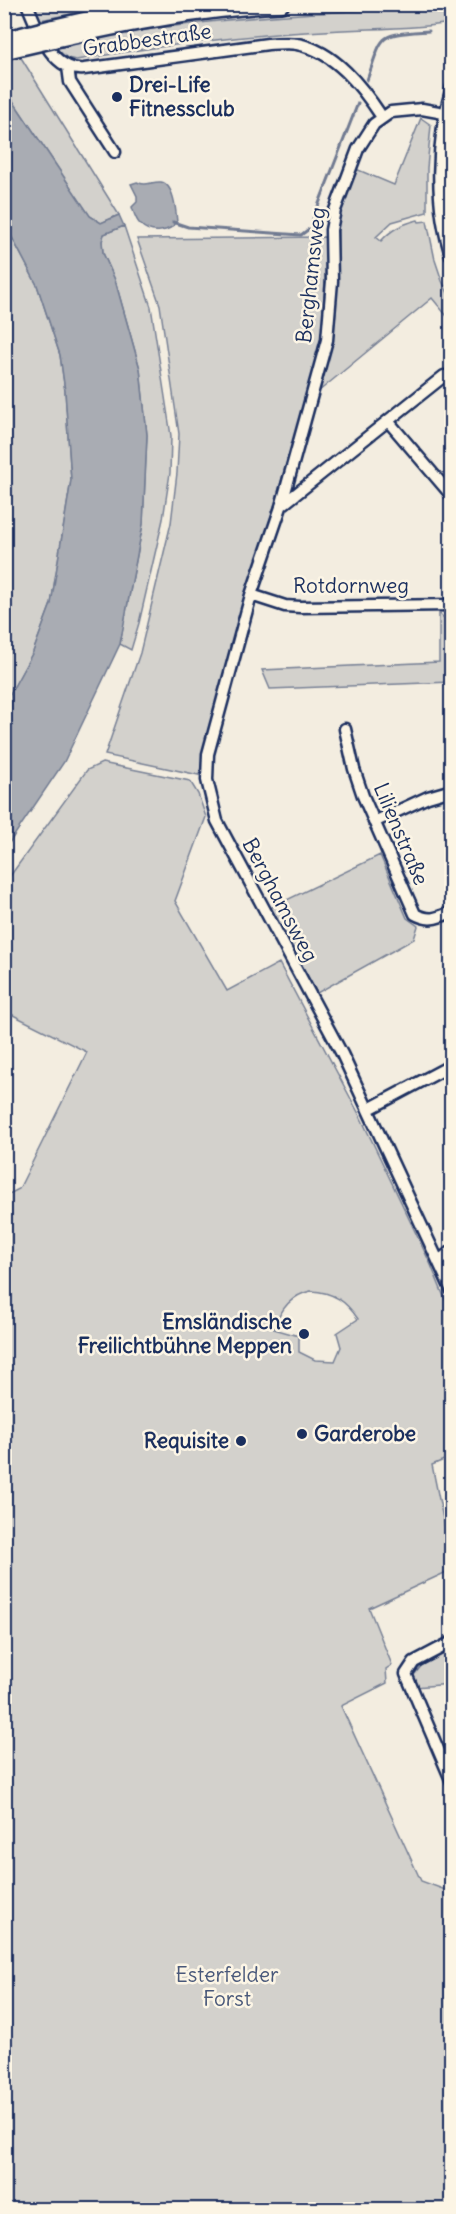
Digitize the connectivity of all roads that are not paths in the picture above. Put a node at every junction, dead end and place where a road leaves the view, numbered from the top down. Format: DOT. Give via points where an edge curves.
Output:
graph roads {
  1 [pos="27,4"];
  2 [pos="170,4"];
  3 [pos="281,4"];
  4 [pos="54,33"];
  5 [pos="4,40"];
  6 [pos="4,51"];
  7 [pos="68,67"];
  8 [pos="452,87"];
  9 [pos="444,113"];
  10 [pos="382,117"];
  11 [pos="115,152"];
  12 [pos="452,258"];
  13 [pos="444,376"];
  14 [pos="387,421"];
  15 [pos="452,496"];
  16 [pos="281,507"];
  17 [pos="251,595"];
  18 [pos="452,605"];
  19 [pos="345,729"];
  20 [pos="452,790"];
  21 [pos="374,822"];
  22 [pos="452,912"];
  23 [pos="452,1065"];
  24 [pos="369,1109"];
  25 [pos="452,1251"];
  26 [pos="438,1261"];
  27 [pos="452,1291"];
  28 [pos="452,1642"];
  29 [pos="452,1782"];
  1 -- 7 [label="street, Grabbestraße" via="51,53"];
  2 -- 4 [label="highway" via="122,12"];
  3 -- 4 [label="highway"];
  4 -- 5 [label="highway, bridge"];
  4 -- 6 [label="highway, bridge"];
  7 -- 10 [label="street, Grabbestraße" via="84,69 268,44 295,44 338,64"];
  7 -- 11 [label="street, Grabbestraße" via="70,82"];
  8 -- 9 [label="street"];
  9 -- 10 [label="street" via="403,110"];
  9 -- 12 [label="street" via="441,202"];
  10 -- 16 [label="street, Berghamsweg" via="364,137 335,210 327,340"];
  13 -- 14 [label="street"];
  14 -- 15 [label="street"];
  14 -- 16 [label="street"];
  16 -- 17 [label="street, Berghamsweg"];
  17 -- 18 [label="street, Rotdornweg" via="300,607"];
  17 -- 24 [label="street, Berghamsweg" via="208,754 210,801 229,846"];
  19 -- 21 [label="street, Lilienstraße" via="354,769"];
  20 -- 21 [label="street"];
  21 -- 22 [label="street, Lilienstraße" via="414,914 435,919"];
  23 -- 24 [label="street"];
  24 -- 26 [label="street, Berghamsweg"];
  25 -- 26 [label="street"];
  26 -- 27 [label="street, Berghamsweg"];
  28 -- 29 [label="street" via="414,1662 406,1674"];
}
